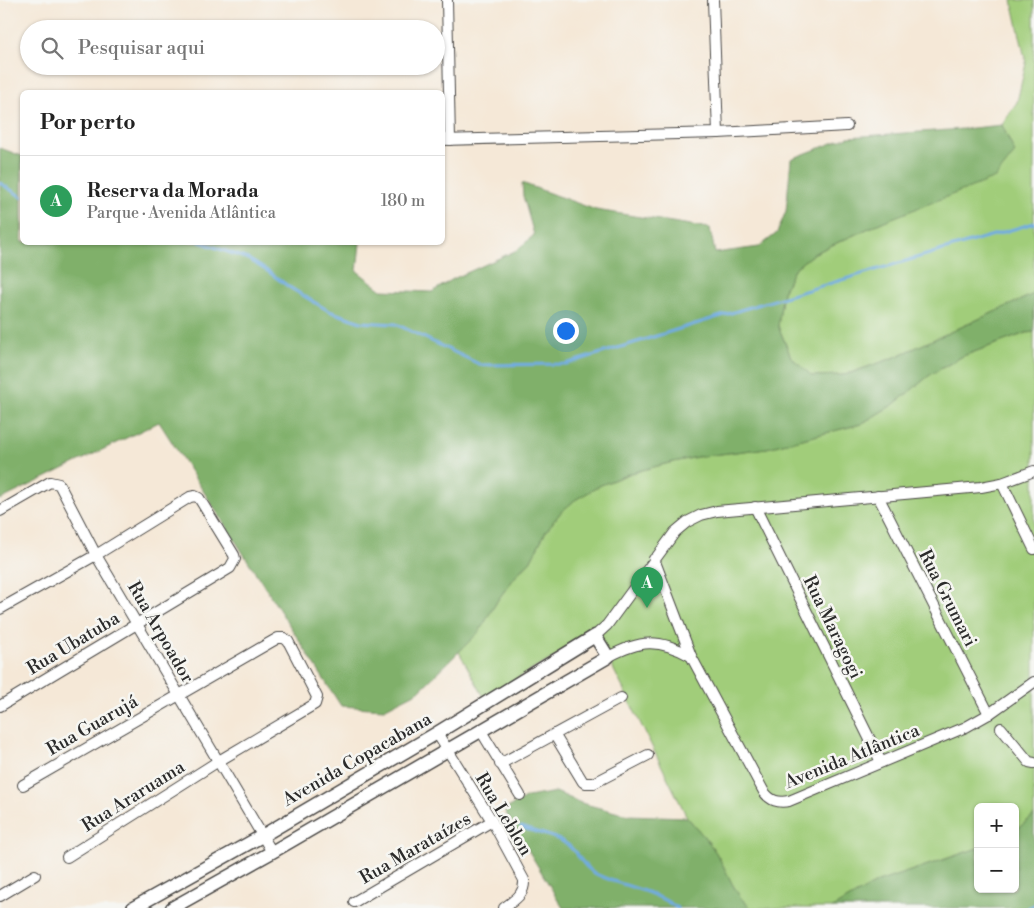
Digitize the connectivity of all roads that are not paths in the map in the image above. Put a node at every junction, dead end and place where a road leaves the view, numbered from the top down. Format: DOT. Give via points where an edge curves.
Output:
graph roads {
  1 [pos="447,0"];
  2 [pos="713,0"];
  3 [pos="847,126"];
  4 [pos="718,134"];
  5 [pos="446,140"];
  6 [pos="1034,471"];
  7 [pos="1002,483"];
  8 [pos="878,496"];
  9 [pos="755,507"];
  10 [pos="0,511"];
  11 [pos="1034,549"];
  12 [pos="96,555"];
  13 [pos="654,559"];
  14 [pos="0,609"];
  15 [pos="138,623"];
  16 [pos="595,636"];
  17 [pos="692,656"];
  18 [pos="608,657"];
  19 [pos="1034,682"];
  20 [pos="178,694"];
  21 [pos="621,698"];
  22 [pos="0,706"];
  23 [pos="989,714"];
  24 [pos="1001,728"];
  25 [pos="481,730"];
  26 [pos="437,733"];
  27 [pos="554,734"];
  28 [pos="447,751"];
  29 [pos="648,755"];
  30 [pos="217,762"];
  31 [pos="881,762"];
  32 [pos="1034,763"];
  33 [pos="500,764"];
  34 [pos="23,784"];
  35 [pos="520,795"];
  36 [pos="492,821"];
  37 [pos="262,836"];
  38 [pos="272,852"];
  39 [pos="67,857"];
  40 [pos="35,875"];
  41 [pos="0,896"];
  42 [pos="354,902"];
  43 [pos="141,906"];
  44 [pos="172,908"];
  45 [pos="504,908"];
  1 -- 5 [label="street"];
  2 -- 4 [label="street"];
  3 -- 4 [label="street"];
  4 -- 5 [label="street"];
  6 -- 7 [label="street"];
  7 -- 8 [label="street"];
  7 -- 11 [label="street"];
  8 -- 9 [label="street"];
  8 -- 23 [label="street, Rua Grumari"];
  9 -- 13 [label="street" via="717,511 687,522"];
  9 -- 31 [label="street, Rua Maragogi"];
  10 -- 12 [label="street, Rua Arpoador" via="50,482 58,484"];
  12 -- 14 [label="street"];
  12 -- 15 [label="street, Rua Arpoador"];
  12 -- 15 [label="street, Rua Ubatuba" via="190,497 199,498 234,560 230,568"];
  13 -- 16 [label="street" via="607,625"];
  13 -- 17 [label="street, Avenida Atlântica"];
  15 -- 20 [label="street, Rua Arpoador"];
  15 -- 22 [label="street, Rua Ubatuba"];
  16 -- 18 [label="street"];
  16 -- 26 [label="street, Avenida Copacabana"];
  17 -- 18 [label="street" via="660,643 628,647"];
  17 -- 31 [label="street, Avenida Atlântica" via="764,792 772,800 789,801"];
  18 -- 25 [label="street"];
  19 -- 23 [label="street, Avenida Atlântica"];
  20 -- 30 [label="street, Rua Arpoador"];
  20 -- 30 [label="street, Rua Guarujá" via="278,638 288,641 317,697 316,702"];
  20 -- 34 [label="street, Rua Guarujá"];
  21 -- 27 [label="street"];
  23 -- 31 [label="street, Avenida Atlântica" via="966,727"];
  24 -- 32 [label="street" via="1029,762"];
  25 -- 28 [label="street"];
  25 -- 33 [label="street"];
  26 -- 28 [label="street, Rua Leblon"];
  26 -- 37 [label="street, Avenida Copacabana"];
  27 -- 29 [label="street" via="586,784"];
  27 -- 33 [label="street"];
  28 -- 36 [label="street, Rua Leblon"];
  28 -- 38 [label="street"];
  30 -- 37 [label="street, Rua Arpoador"];
  30 -- 39 [label="street, Rua Araruama"];
  33 -- 35 [label="street"];
  36 -- 42 [label="street, Rua Marataízes"];
  36 -- 45 [label="street, Rua Leblon" via="524,880 522,893"];
  37 -- 38 [label="street, Rua Arpoador"];
  37 -- 43 [label="street, Avenida Copacabana"];
  38 -- 44 [label="street"];
  40 -- 41 [label="street"];
}
